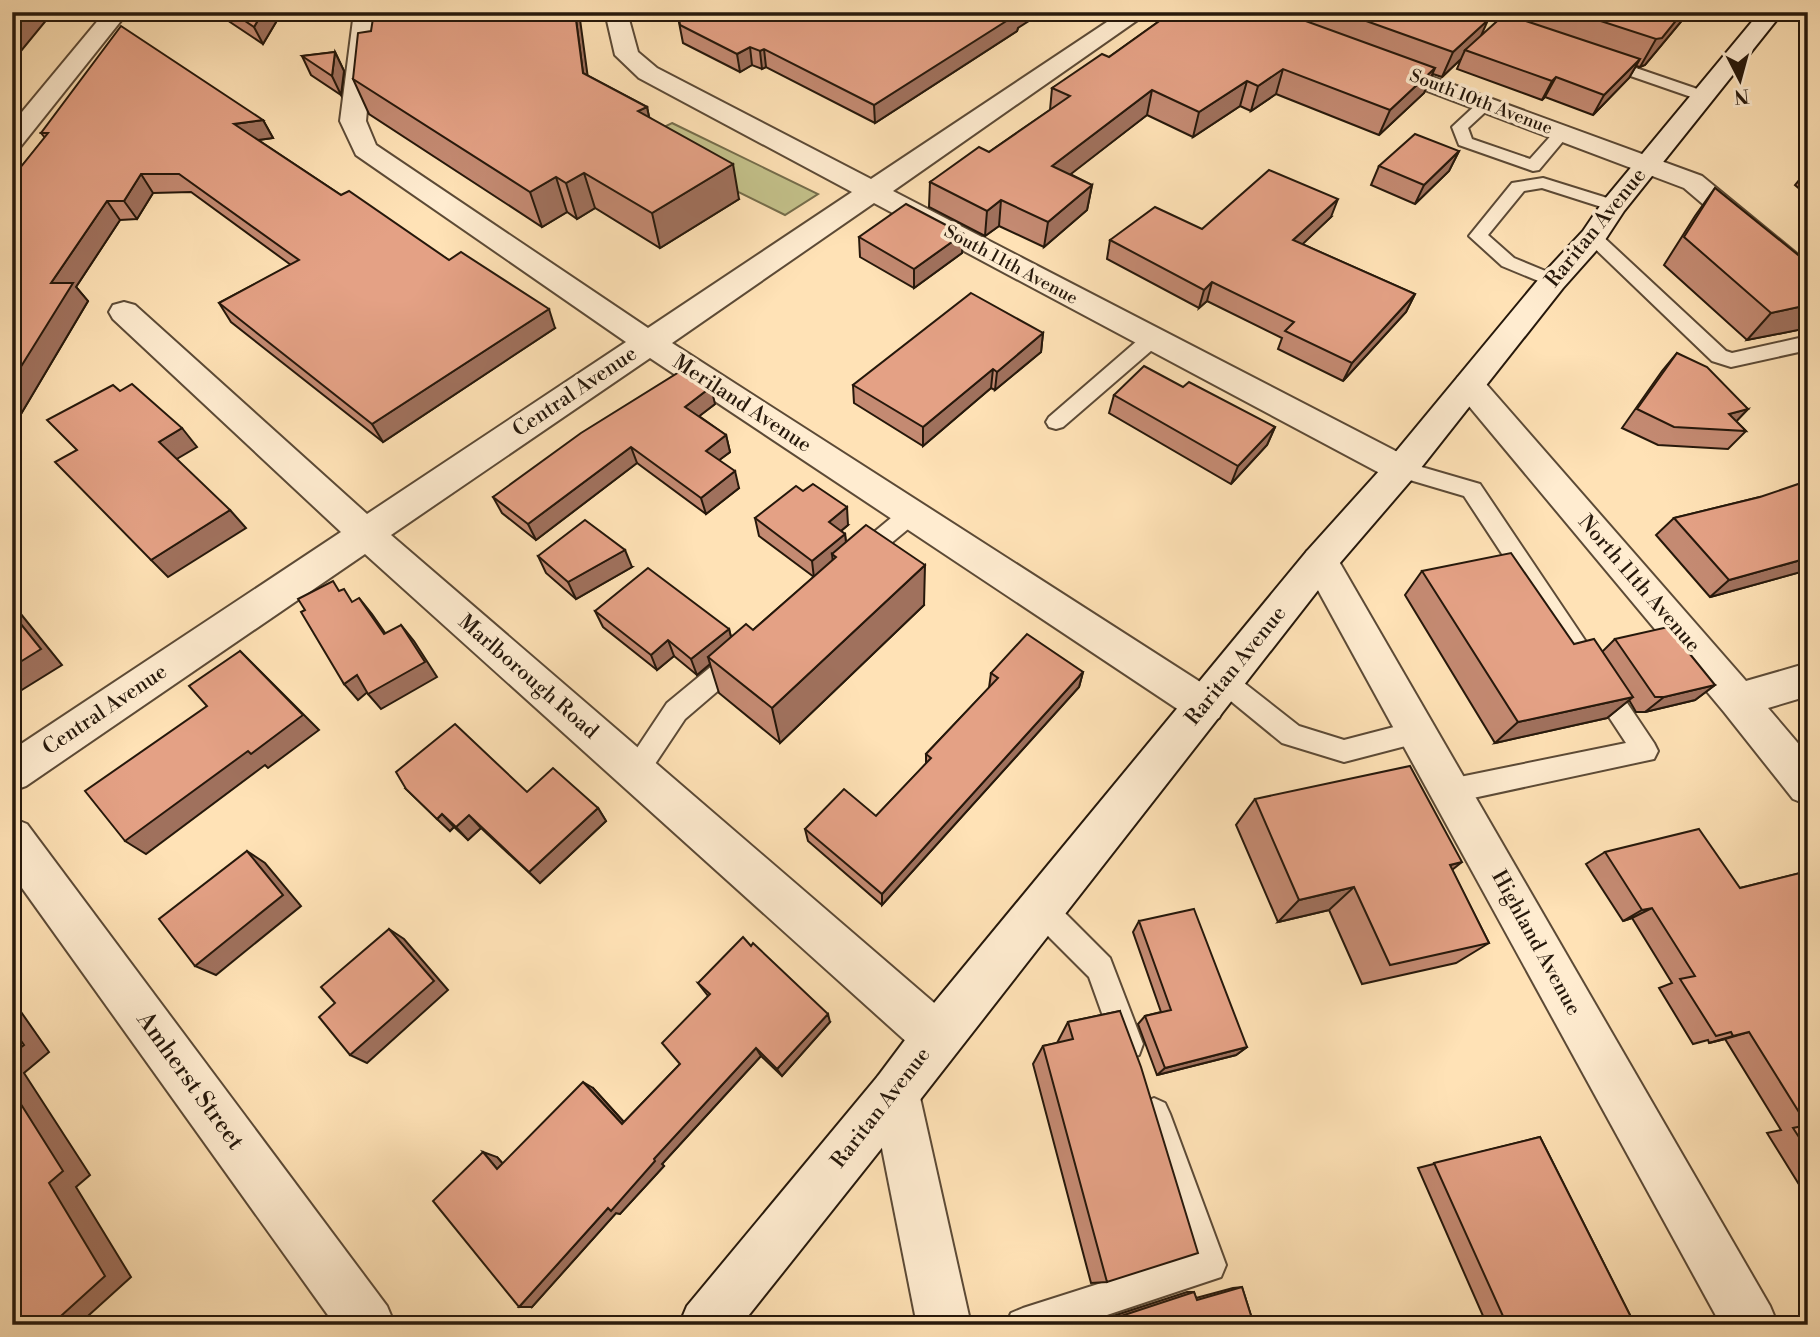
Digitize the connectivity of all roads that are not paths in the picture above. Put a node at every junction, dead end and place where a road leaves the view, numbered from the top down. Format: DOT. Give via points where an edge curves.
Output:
graph roads {
  1 [pos="117,12"];
  2 [pos="365,12"];
  3 [pos="616,12"];
  4 [pos="1138,12"];
  5 [pos="1772,12"];
  6 [pos="1581,54"];
  7 [pos="1352,55"];
  8 [pos="1703,96"];
  9 [pos="1486,104"];
  10 [pos="1562,133"];
  11 [pos="12,141"];
  12 [pos="1647,165"];
  13 [pos="1533,166"];
  14 [pos="1518,187"];
  15 [pos="873,193"];
  16 [pos="1614,206"];
  17 [pos="1592,237"];
  18 [pos="1808,278"];
  19 [pos="1553,281"];
  20 [pos="124,312"];
  21 [pos="1152,339"];
  22 [pos="648,342"];
  23 [pos="1808,343"];
  24 [pos="1469,384"];
  25 [pos="1056,422"];
  26 [pos="1401,469"];
  27 [pos="911,514"];
  28 [pos="366,534"];
  29 [pos="1320,561"];
  30 [pos="841,572"];
  31 [pos="757,643"];
  32 [pos="1808,679"];
  33 [pos="1215,694"];
  34 [pos="1738,700"];
  35 [pos="1417,732"];
  36 [pos="636,771"];
  37 [pos="12,773"];
  38 [pos="1808,786"];
  39 [pos="1450,791"];
  40 [pos="12,838"];
  41 [pos="1041,909"];
  42 [pos="937,1037"];
  43 [pos="895,1093"];
  44 [pos="368,1325"];
  45 [pos="706,1325"];
  46 [pos="944,1325"];
  47 [pos="1023,1325"];
  48 [pos="1752,1325"];
  1 -- 11 [label="street"];
  2 -- 22 [label="street, Meriland Avenue" via="353,121 365,149"];
  3 -- 15 [label="street, South 11th Avenue" via="627,55 639,68"];
  4 -- 15 [label="street, Central Avenue"];
  5 -- 8 [label="street, Raritan Avenue"];
  6 -- 8 [label="lane"];
  7 -- 9 [label="street, South 10th Avenue"];
  8 -- 12 [label="street, Raritan Avenue"];
  9 -- 10 [label="street, South 10th Avenue"];
  9 -- 13 [label="lane" via="1460,127 1465,142"];
  10 -- 12 [label="street, South 10th Avenue"];
  10 -- 13 [label="lane"];
  12 -- 16 [label="street, Raritan Avenue"];
  12 -- 18 [label="street, South 10th Avenue" via="1693,182"];
  13 -- 14 [label="lane"];
  14 -- 16 [label="lane" via="1543,183"];
  14 -- 19 [label="lane" via="1478,236 1508,262"];
  15 -- 21 [label="street, South 11th Avenue"];
  15 -- 22 [label="street, Central Avenue"];
  16 -- 17 [label="street, Raritan Avenue"];
  17 -- 19 [label="street, Raritan Avenue"];
  17 -- 23 [label="lane" via="1719,356 1731,360"];
  19 -- 24 [label="street, Raritan Avenue"];
  20 -- 28 [label="street, Marlborough Road"];
  21 -- 25 [label="lane"];
  21 -- 26 [label="street, South 11th Avenue"];
  22 -- 27 [label="street, Meriland Avenue"];
  22 -- 28 [label="street, Central Avenue"];
  24 -- 26 [label="street, Raritan Avenue"];
  24 -- 34 [label="street, North 11th Avenue"];
  26 -- 29 [label="street, Raritan Avenue"];
  26 -- 39 [label="lane" via="1472,490 1644,751"];
  27 -- 30 [label="lane"];
  27 -- 33 [label="street, Meriland Avenue"];
  28 -- 36 [label="street, Marlborough Road"];
  28 -- 37 [label="street, Central Avenue"];
  29 -- 33 [label="street, Raritan Avenue"];
  29 -- 35 [label="street, Highland Avenue"];
  31 -- 36 [label="lane" via="676,710"];
  32 -- 34 [label="street"];
  33 -- 35 [label="lane" via="1291,735 1344,751"];
  33 -- 41 [label="street, Raritan Avenue"];
  34 -- 38 [label="street, North 11th Avenue"];
  35 -- 39 [label="street, Highland Avenue"];
  36 -- 42 [label="street, Marlborough Road"];
  39 -- 48 [label="street, Highland Avenue"];
  40 -- 44 [label="street, Amherst Street"];
  41 -- 42 [label="street, Raritan Avenue"];
  41 -- 47 [label="lane" via="1100,968 1209,1265"];
  42 -- 43 [label="street, Raritan Avenue"];
  43 -- 45 [label="street, Raritan Avenue"];
  43 -- 46 [label="street"];
}
